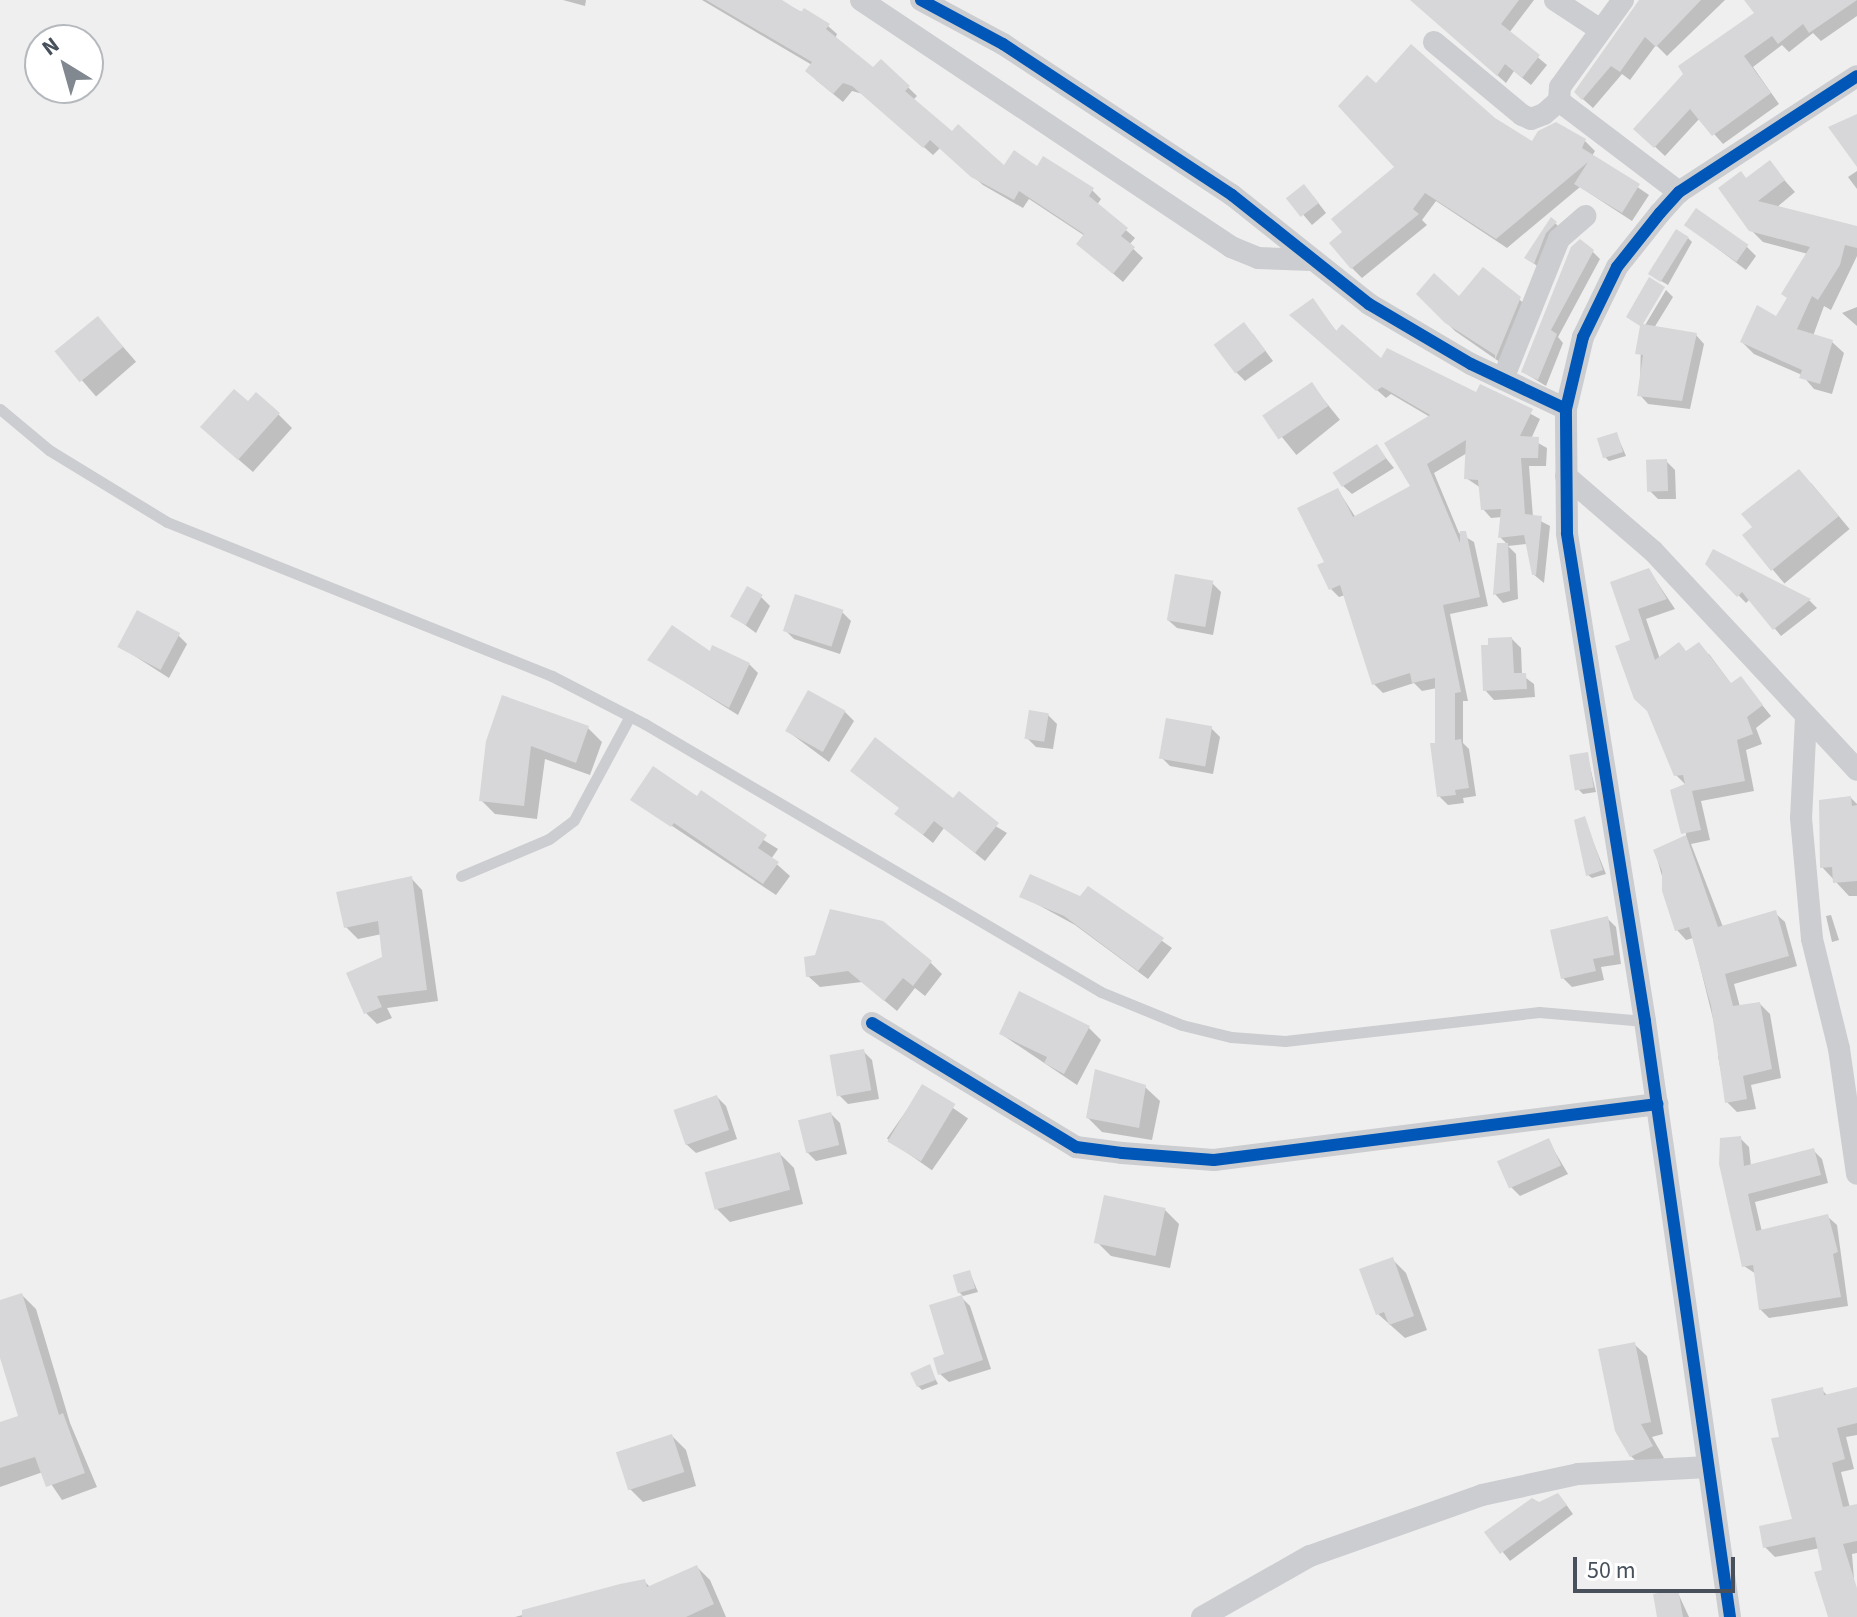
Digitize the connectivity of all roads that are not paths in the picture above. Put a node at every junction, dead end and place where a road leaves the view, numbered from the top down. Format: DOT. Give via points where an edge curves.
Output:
graph roads {
  1 [pos="861,0"];
  2 [pos="921,0"];
  3 [pos="1555,0"];
  4 [pos="1623,0"];
  5 [pos="1599,29"];
  6 [pos="1434,42"];
  7 [pos="1857,76"];
  8 [pos="1559,101"];
  9 [pos="1679,192"];
  10 [pos="1585,216"];
  11 [pos="1311,260"];
  12 [pos="1503,379"];
  13 [pos="0,409"];
  14 [pos="1566,409"];
  15 [pos="1566,476"];
  16 [pos="630,716"];
  17 [pos="1806,717"];
  18 [pos="1857,770"];
  19 [pos="461,876"];
  20 [pos="1645,1021"];
  21 [pos="872,1023"];
  22 [pos="1657,1104"];
  23 [pos="1857,1174"];
  24 [pos="1708,1467"];
  25 [pos="1202,1617"];
  26 [pos="1730,1617"];
  1 -- 11 [label="street" via="1231,247 1258,258"];
  2 -- 11 [label="street" via="1085,95 1232,195"];
  3 -- 5 [label="street"];
  4 -- 5 [label="street"];
  5 -- 8 [label="street" via="1560,87"];
  6 -- 8 [label="street" via="1522,115 1531,119"];
  7 -- 9 [label="street"];
  8 -- 9 [label="street"];
  9 -- 14 [label="street" via="1617,267 1583,337"];
  10 -- 12 [label="street" via="1559,239"];
  11 -- 12 [label="street" via="1369,304"];
  12 -- 14 [label="street"];
  13 -- 16 [label="lane" via="49,450 167,522 552,676"];
  14 -- 15 [label="street"];
  15 -- 17 [label="street" via="1653,551"];
  15 -- 20 [label="street" via="1567,533"];
  16 -- 19 [label="lane" via="574,820 549,839"];
  16 -- 20 [label="lane" via="1101,992 1182,1025 1231,1037 1285,1041 1539,1012"];
  17 -- 18 [label="street"];
  17 -- 23 [label="street" via="1801,818 1812,939 1839,1049"];
  20 -- 22 [label="street"];
  21 -- 22 [label="street" via="1076,1147 1122,1153 1214,1160"];
  22 -- 24 [label="street"];
  24 -- 25 [label="street" via="1578,1474 1482,1495 1310,1556"];
  24 -- 26 [label="street"];
}
